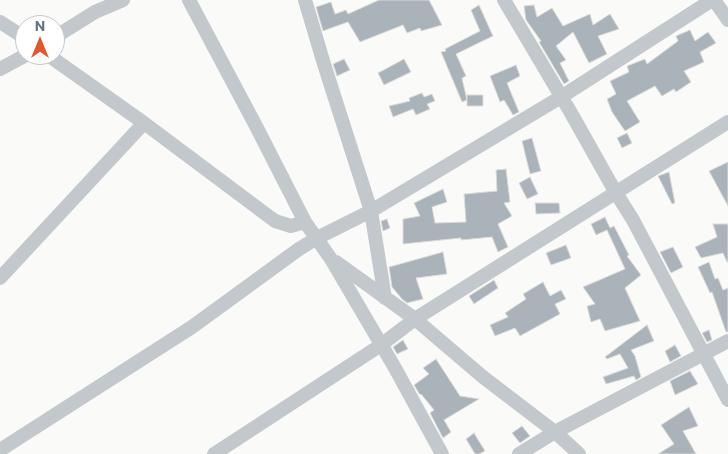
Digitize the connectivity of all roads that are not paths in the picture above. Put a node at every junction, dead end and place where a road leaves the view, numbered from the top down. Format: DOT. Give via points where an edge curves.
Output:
graph roads {
  1 [pos="123,0"];
  2 [pos="189,0"];
  3 [pos="305,0"];
  4 [pos="504,0"];
  5 [pos="713,0"];
  6 [pos="728,20"];
  7 [pos="0,22"];
  8 [pos="65,31"];
  9 [pos="15,32"];
  10 [pos="15,61"];
  11 [pos="62,65"];
  12 [pos="0,69"];
  13 [pos="561,97"];
  14 [pos="728,122"];
  15 [pos="144,123"];
  16 [pos="616,193"];
  17 [pos="371,211"];
  18 [pos="305,222"];
  19 [pos="317,238"];
  20 [pos="332,258"];
  21 [pos="0,278"];
  22 [pos="386,298"];
  23 [pos="415,319"];
  24 [pos="728,341"];
  25 [pos="381,345"];
  26 [pos="703,354"];
  27 [pos="728,400"];
  28 [pos="554,432"];
  29 [pos="0,450"];
  30 [pos="214,454"];
  31 [pos="442,454"];
  32 [pos="519,454"];
  33 [pos="579,454"];
  1 -- 8 [label="street" via="95,12"];
  2 -- 18 [label="street"];
  3 -- 17 [label="street"];
  4 -- 13 [label="street"];
  5 -- 6 [label="street"];
  5 -- 13 [label="street"];
  7 -- 9 [label="street"];
  10 -- 12 [label="street"];
  11 -- 15 [label="street"];
  13 -- 16 [label="street"];
  13 -- 17 [label="street"];
  14 -- 16 [label="street"];
  15 -- 18 [label="street" via="275,220 291,226"];
  15 -- 21 [label="street"];
  16 -- 23 [label="street"];
  16 -- 26 [label="street"];
  17 -- 19 [label="street"];
  17 -- 22 [label="street"];
  18 -- 19 [label="street"];
  19 -- 20 [label="street"];
  19 -- 29 [label="street" via="192,327"];
  20 -- 22 [label="street"];
  20 -- 25 [label="street"];
  22 -- 23 [label="street"];
  23 -- 25 [label="street"];
  23 -- 28 [label="street"];
  24 -- 26 [label="street"];
  25 -- 30 [label="street"];
  25 -- 31 [label="street"];
  26 -- 27 [label="street"];
  26 -- 28 [label="street"];
  28 -- 32 [label="street"];
  28 -- 33 [label="street"];
}
